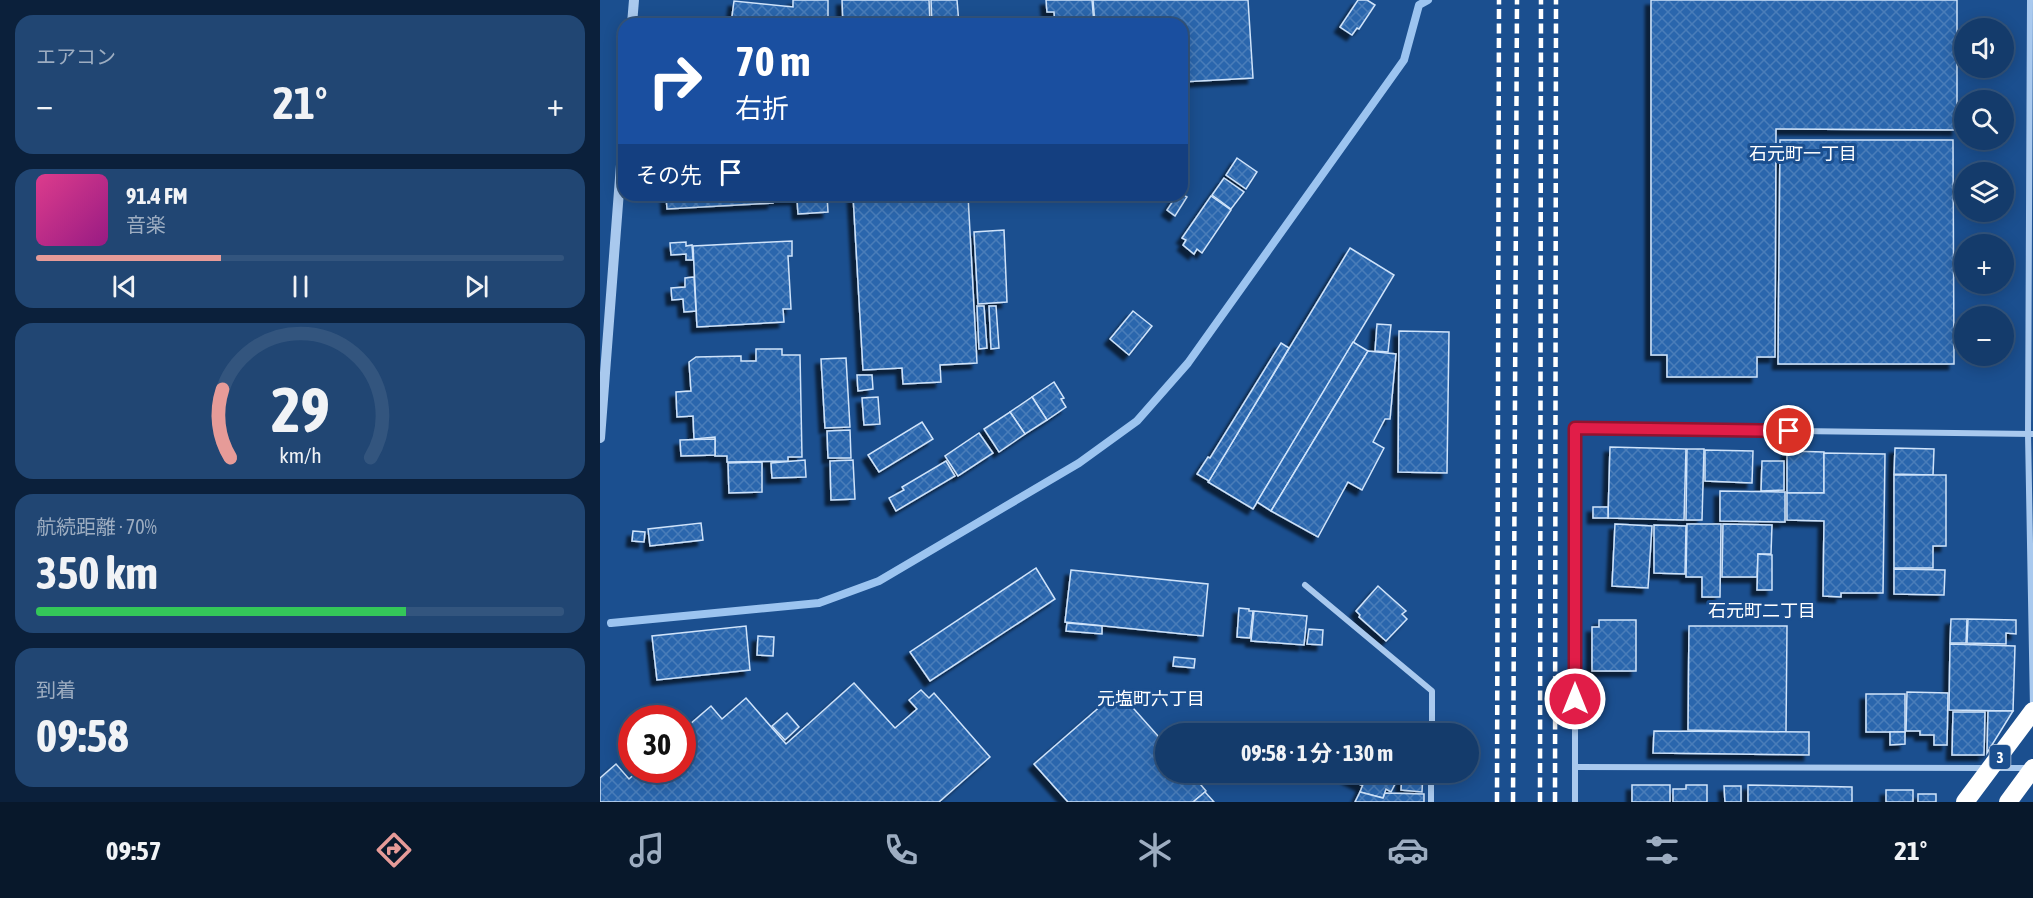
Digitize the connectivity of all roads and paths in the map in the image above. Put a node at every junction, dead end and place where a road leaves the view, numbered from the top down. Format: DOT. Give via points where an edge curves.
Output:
graph roads {
  1 [pos="634,0"];
  2 [pos="2030,0"];
  3 [pos="632,18"];
  4 [pos="618,201"];
  5 [pos="2030,434"];
  6 [pos="600,438"];
  7 [pos="1305,585"];
  8 [pos="2033,713"];
  9 [pos="1432,723"];
  10 [pos="1575,767"];
  11 [pos="2033,768"];
  12 [pos="1431,783"];
  13 [pos="1431,802"];
  14 [pos="1575,802"];
  15 [pos="1965,802"];
  16 [pos="2008,802"];
  1 -- 3 [label="street"];
  2 -- 5 [label="street"];
  4 -- 6 [label="street"];
  5 -- 8 [label="street"];
  5 -- 10 [label="street" via="1575,428"];
  7 -- 9 [label="street" via="1432,691"];
  8 -- 15 [label="highway, 3"];
  10 -- 11 [label="street"];
  10 -- 14 [label="street"];
  11 -- 16 [label="highway, 3"];
  12 -- 13 [label="street"];
}
